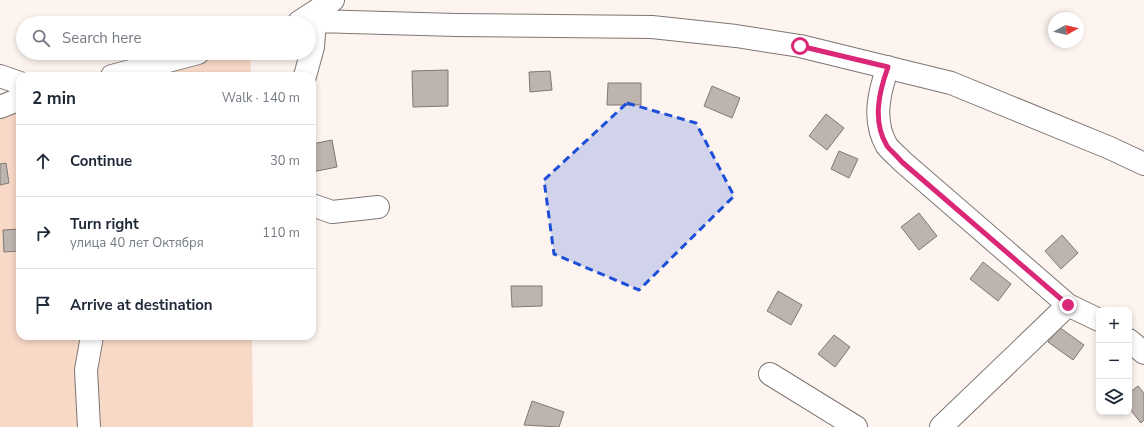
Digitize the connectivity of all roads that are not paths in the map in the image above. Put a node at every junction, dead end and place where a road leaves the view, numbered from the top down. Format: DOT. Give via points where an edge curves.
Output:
graph roads {
  1 [pos="334,0"];
  2 [pos="312,16"];
  3 [pos="316,22"];
  4 [pos="172,60"];
  5 [pos="309,60"];
  6 [pos="888,67"];
  7 [pos="127,72"];
  8 [pos="306,72"];
  9 [pos="0,76"];
  10 [pos="16,82"];
  11 [pos="16,101"];
  12 [pos="0,107"];
  13 [pos="1144,164"];
  14 [pos="316,206"];
  15 [pos="378,208"];
  16 [pos="1068,305"];
  17 [pos="1096,319"];
  18 [pos="91,340"];
  19 [pos="1132,343"];
  20 [pos="1144,353"];
  21 [pos="770,374"];
  22 [pos="89,427"];
  23 [pos="856,427"];
  24 [pos="941,427"];
  1 -- 2 [label="street"];
  3 -- 6 [label="street" via="652,27 800,46"];
  4 -- 7 [label="street"];
  5 -- 8 [label="street"];
  6 -- 13 [label="street" via="951,83"];
  6 -- 16 [label="street" via="879,93 878,114 880,130 888,146 902,162"];
  9 -- 10 [label="street"];
  11 -- 12 [label="street"];
  14 -- 15 [label="street" via="332,212"];
  16 -- 17 [label="street"];
  16 -- 24 [label="street"];
  18 -- 22 [label="street" via="86,370"];
  19 -- 20 [label="street"];
  21 -- 23 [label="street"];
}
